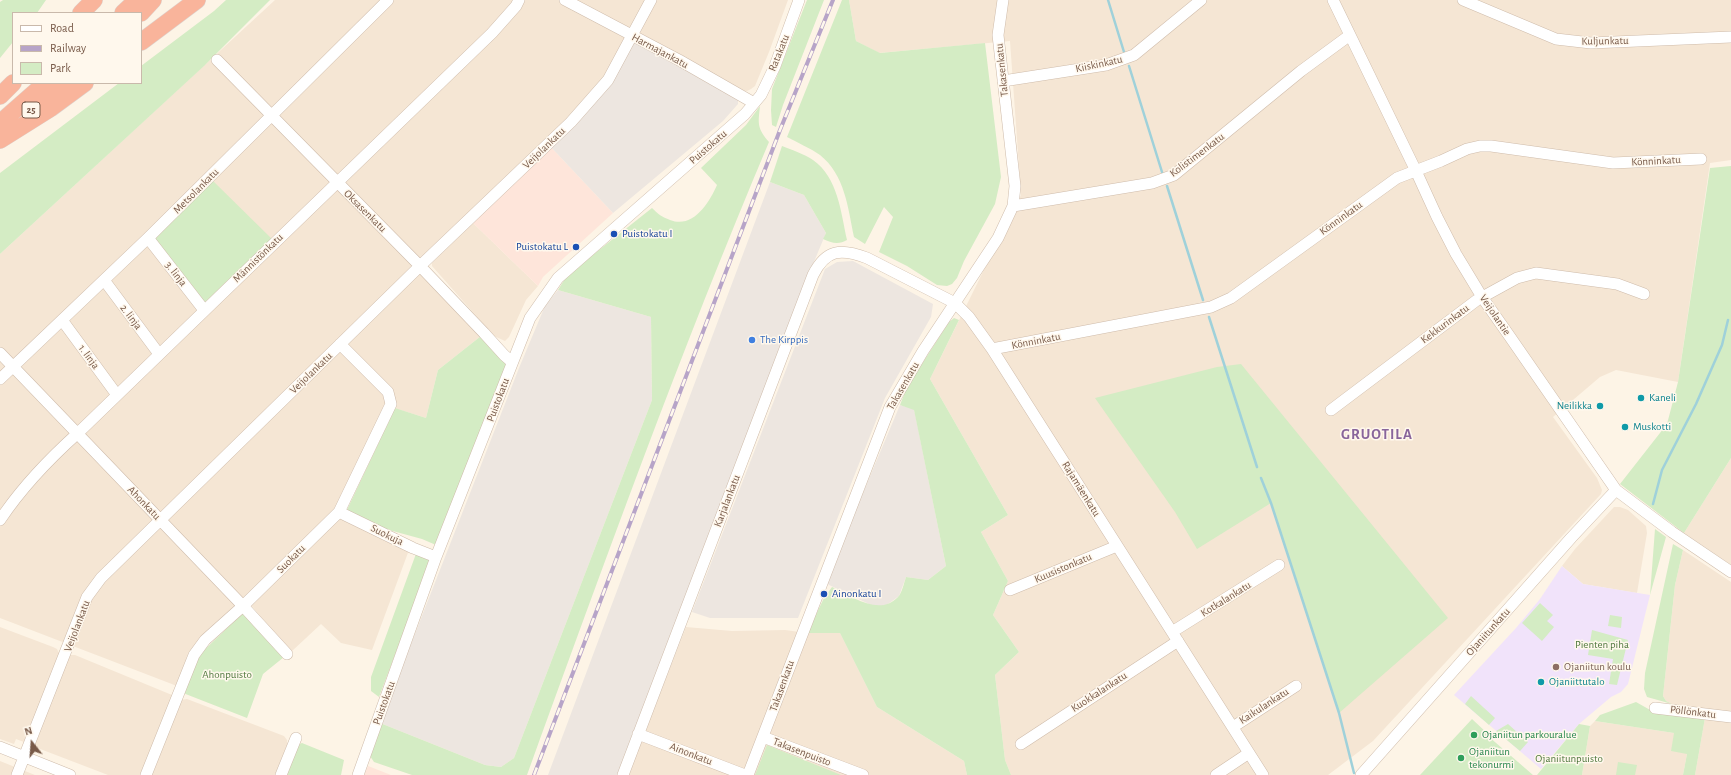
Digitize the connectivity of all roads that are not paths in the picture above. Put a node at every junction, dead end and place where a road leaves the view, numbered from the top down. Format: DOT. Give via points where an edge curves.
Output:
graph roads {
  1 [pos="94,0"];
  2 [pos="136,0"];
  3 [pos="153,0"];
  4 [pos="197,0"];
  5 [pos="388,0"];
  6 [pos="519,0"];
  7 [pos="565,0"];
  8 [pos="651,0"];
  9 [pos="799,0"];
  10 [pos="1003,0"];
  11 [pos="1201,0"];
  12 [pos="1333,0"];
  13 [pos="1463,0"];
  14 [pos="82,12"];
  15 [pos="124,12"];
  16 [pos="142,12"];
  17 [pos="1350,35"];
  18 [pos="632,36"];
  19 [pos="1731,37"];
  20 [pos="142,41"];
  21 [pos="217,60"];
  22 [pos="1003,81"];
  23 [pos="12,84"];
  24 [pos="45,84"];
  25 [pos="62,84"];
  26 [pos="84,84"];
  27 [pos="0,96"];
  28 [pos="754,103"];
  29 [pos="272,115"];
  30 [pos="0,123"];
  31 [pos="0,137"];
  32 [pos="0,140"];
  33 [pos="1701,160"];
  34 [pos="1416,171"];
  35 [pos="337,182"];
  36 [pos="1013,206"];
  37 [pos="148,238"];
  38 [pos="853,253"];
  39 [pos="420,266"];
  40 [pos="104,280"];
  41 [pos="1644,294"];
  42 [pos="1482,297"];
  43 [pos="955,304"];
  44 [pos="204,310"];
  45 [pos="62,320"];
  46 [pos="340,344"];
  47 [pos="992,349"];
  48 [pos="0,353"];
  49 [pos="159,354"];
  50 [pos="512,362"];
  51 [pos="13,367"];
  52 [pos="0,379"];
  53 [pos="117,395"];
  54 [pos="1331,410"];
  55 [pos="78,433"];
  56 [pos="1616,490"];
  57 [pos="339,512"];
  58 [pos="0,520"];
  59 [pos="160,520"];
  60 [pos="1117,546"];
  61 [pos="436,557"];
  62 [pos="1279,565"];
  63 [pos="1731,572"];
  64 [pos="1010,590"];
  65 [pos="244,606"];
  66 [pos="1175,637"];
  67 [pos="287,654"];
  68 [pos="1296,686"];
  69 [pos="1655,708"];
  70 [pos="1731,717"];
  71 [pos="1233,727"];
  72 [pos="638,734"];
  73 [pos="763,737"];
  74 [pos="296,738"];
  75 [pos="1021,744"];
  76 [pos="0,747"];
  77 [pos="1249,752"];
  78 [pos="24,756"];
  79 [pos="17,775"];
  80 [pos="70,775"];
  81 [pos="146,775"];
  82 [pos="281,775"];
  83 [pos="358,775"];
  84 [pos="623,775"];
  85 [pos="745,775"];
  86 [pos="748,775"];
  87 [pos="863,775"];
  88 [pos="1216,775"];
  89 [pos="1263,775"];
  90 [pos="1361,775"];
  1 -- 14 [label="highway"];
  2 -- 15 [label="highway"];
  3 -- 16 [label="highway"];
  4 -- 20 [label="highway"];
  5 -- 29 [label="street, Metsolankatu"];
  6 -- 35 [label="street, Männistönkatu" via="503,22"];
  7 -- 18 [label="street, Harmajankatu"];
  8 -- 18 [label="street, Veijolankatu"];
  9 -- 28 [label="street, Ratakatu" via="775,66"];
  10 -- 22 [label="street, Takasenkatu" via="998,35"];
  11 -- 22 [label="street, Kiiskinkatu" via="1126,59 1106,65"];
  12 -- 17 [label="street, Veijolantie"];
  13 -- 19 [label="street, Kuljunkatu" via="1556,39 1591,43"];
  17 -- 34 [label="street, Veijolantie"];
  17 -- 36 [label="street, Kolistimenkatu" via="1301,71 1174,175 1152,183"];
  18 -- 28 [label="street, Harmajankatu"];
  18 -- 39 [label="street, Veijolankatu" via="608,80 576,117"];
  21 -- 29 [label="street, Oksasenkatu"];
  22 -- 36 [label="street, Takasenkatu" via="1015,186"];
  23 -- 27 [label="highway"];
  24 -- 30 [label="highway, 25"];
  25 -- 31 [label="highway, 25"];
  26 -- 32 [label="highway"];
  28 -- 50 [label="street, Puistokatu" via="733,126 558,278 530,318"];
  29 -- 35 [label="street, Oksasenkatu"];
  29 -- 37 [label="street, Metsolankatu"];
  33 -- 34 [label="street, Könninkatu" via="1613,163 1480,146"];
  34 -- 42 [label="street, Veijolantie" via="1443,229"];
  34 -- 47 [label="street, Könninkatu" via="1397,178 1231,298 1211,307"];
  35 -- 39 [label="street, Oksasenkatu"];
  35 -- 44 [label="street, Männistönkatu"];
  36 -- 43 [label="street, Takasenkatu" via="998,238"];
  37 -- 40 [label="street, Metsolankatu"];
  37 -- 44 [label="street, 3. linja"];
  38 -- 43 [label="street, Rajamäenkatu"];
  38 -- 72 [label="street, Karjalankatu" via="828,255 820,262 813,275"];
  39 -- 46 [label="street, Veijolankatu"];
  39 -- 50 [label="street, Oksasenkatu"];
  40 -- 45 [label="street, Metsolankatu"];
  40 -- 49 [label="street, 2. linja"];
  41 -- 42 [label="street, Kekkurinkatu" via="1617,284 1536,274 1517,278"];
  42 -- 54 [label="street, Kekkurinkatu"];
  42 -- 56 [label="street, Veijolantie"];
  43 -- 47 [label="street, Rajamäenkatu" via="969,317"];
  43 -- 73 [label="street, Takasenkatu" via="890,406"];
  44 -- 49 [label="street, Männistönkatu"];
  45 -- 51 [label="street, Metsolankatu"];
  45 -- 53 [label="street, 1. linja"];
  46 -- 57 [label="street, Suokatu" via="388,392 391,404"];
  46 -- 59 [label="street, Veijolankatu"];
  47 -- 60 [label="street, Rajamäenkatu"];
  48 -- 51 [label="street, Ahonkatu"];
  49 -- 53 [label="street, Männistönkatu"];
  50 -- 61 [label="street, Puistokatu"];
  51 -- 52 [label="street, Metsolankatu"];
  51 -- 55 [label="street, Ahonkatu"];
  53 -- 55 [label="street, Männistönkatu"];
  55 -- 58 [label="street, Männistönkatu" via="50,458"];
  55 -- 59 [label="street, Ahonkatu"];
  56 -- 63 [label="street, Veijolantie"];
  56 -- 90 [label="street, Ojaniitunkatu"];
  57 -- 61 [label="street, Suokuja"];
  57 -- 65 [label="street, Suokatu"];
  59 -- 65 [label="street, Ahonkatu"];
  59 -- 78 [label="street, Veijolankatu" via="101,578 87,598"];
  60 -- 64 [label="street, Kuusistonkatu"];
  60 -- 66 [label="street, Rajamäenkatu"];
  61 -- 83 [label="street, Puistokatu"];
  62 -- 66 [label="street, Kotkalankatu"];
  65 -- 67 [label="street, Ahonkatu"];
  65 -- 81 [label="street, Suokatu" via="205,640 194,655"];
  66 -- 71 [label="street, Rajamäenkatu"];
  66 -- 75 [label="street, Kuokkalankatu"];
  68 -- 71 [label="street, Kaikulankatu"];
  69 -- 70 [label="street, Pöllönkatu"];
  71 -- 77 [label="street, Rajamäenkatu"];
  72 -- 84 [label="street, Karjalankatu"];
  72 -- 85 [label="street, Ainonkatu"];
  73 -- 86 [label="street, Takasenkatu"];
  73 -- 87 [label="street, Takasenpuisto"];
  74 -- 82 [label="street"];
  76 -- 78 [label="street"];
  77 -- 88 [label="street"];
  77 -- 89 [label="street, Rajamäenkatu"];
  78 -- 79 [label="street, Veijolankatu"];
  78 -- 80 [label="street"];
}
